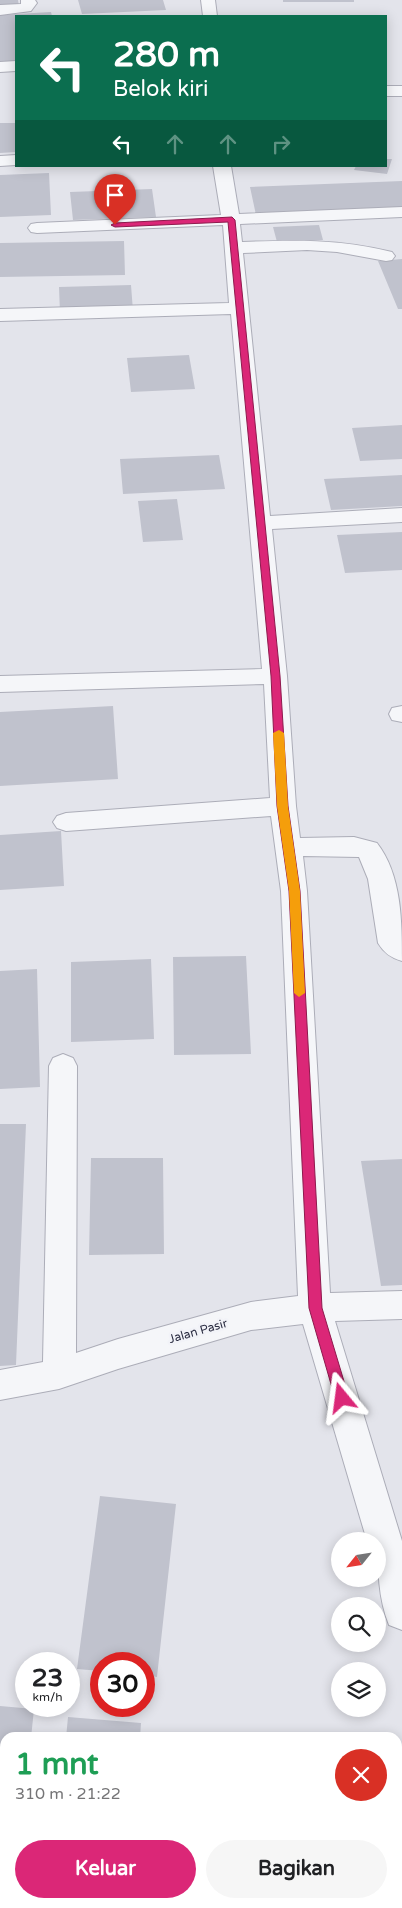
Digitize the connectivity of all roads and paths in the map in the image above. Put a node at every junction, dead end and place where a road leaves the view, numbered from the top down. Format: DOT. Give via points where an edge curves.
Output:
graph roads {
  1 [pos="28,0"];
  2 [pos="208,0"];
  3 [pos="0,10"];
  4 [pos="210,15"];
  5 [pos="0,66"];
  6 [pos="15,66"];
  7 [pos="387,91"];
  8 [pos="402,91"];
  9 [pos="15,160"];
  10 [pos="0,161"];
  11 [pos="222,167"];
  12 [pos="402,212"];
  13 [pos="232,220"];
  14 [pos="37,228"];
  15 [pos="234,248"];
  16 [pos="386,256"];
  17 [pos="240,308"];
  18 [pos="0,315"];
  19 [pos="402,515"];
  20 [pos="261,524"];
  21 [pos="276,676"];
  22 [pos="0,684"];
  23 [pos="283,806"];
  24 [pos="66,822"];
  25 [pos="288,848"];
  26 [pos="402,951"];
  27 [pos="63,1066"];
  28 [pos="402,1305"];
  29 [pos="315,1308"];
  30 [pos="59,1374"];
  31 [pos="0,1386"];
  32 [pos="402,1612"];
  1 -- 3 [label="street" via="26,8"];
  2 -- 4 [label="street"];
  5 -- 6 [label="street"];
  7 -- 8 [label="street"];
  9 -- 10 [label="street"];
  11 -- 13 [label="street"];
  12 -- 13 [label="street"];
  13 -- 14 [label="street"];
  13 -- 15 [label="street"];
  15 -- 16 [label="street" via="307,245"];
  15 -- 17 [label="street"];
  17 -- 18 [label="street"];
  17 -- 20 [label="street"];
  19 -- 20 [label="street"];
  20 -- 21 [label="street"];
  21 -- 22 [label="street"];
  21 -- 23 [label="street"];
  23 -- 24 [label="street"];
  23 -- 25 [label="street"];
  25 -- 26 [label="street" via="355,846 368,850 377,861 392,943"];
  25 -- 29 [label="street" via="294,891"];
  27 -- 30 [label="street"];
  28 -- 29 [label="street, Jalan Pasir"];
  29 -- 30 [label="street, Jalan Pasir" via="250,1316"];
  29 -- 32 [label="street" via="396,1580"];
  30 -- 31 [label="street, Jalan Pasir"];
}
